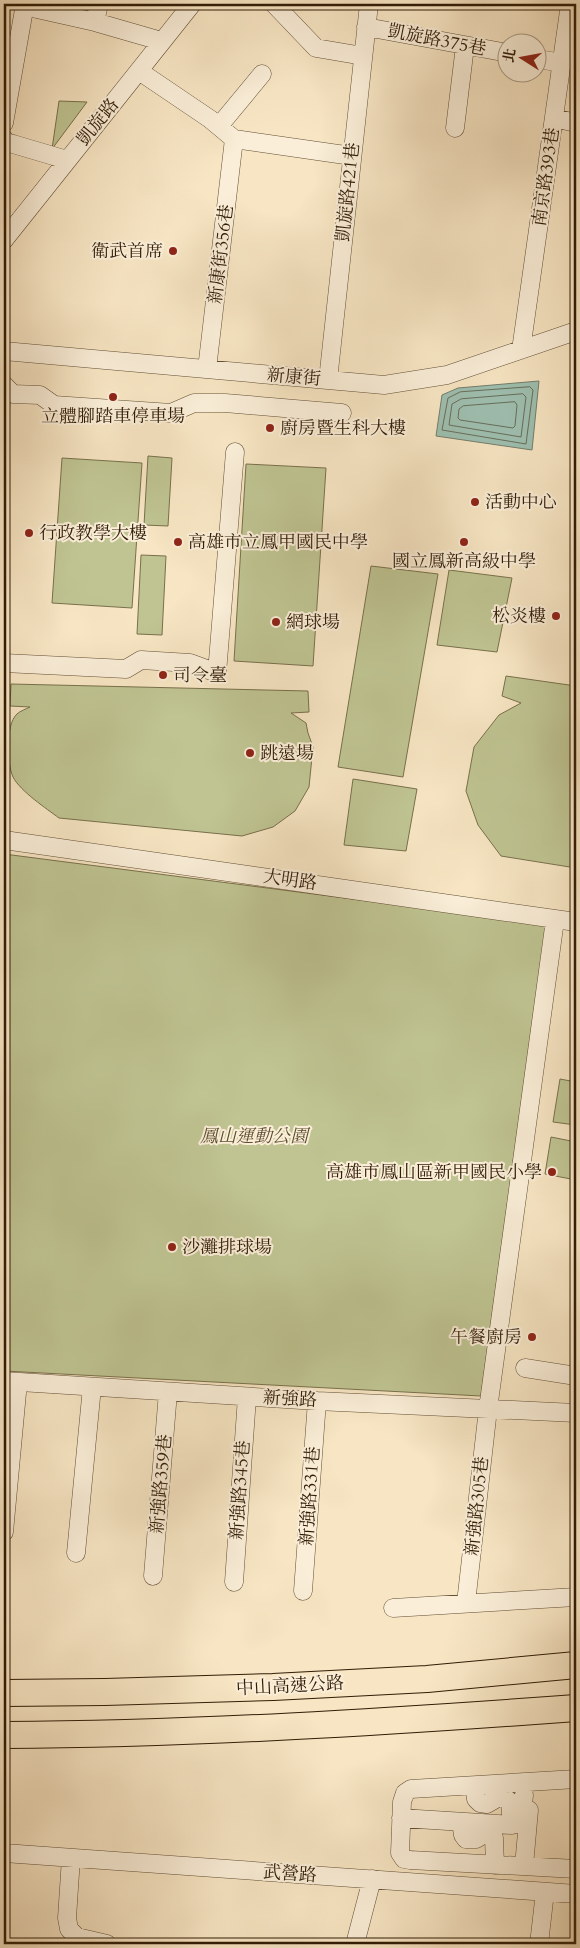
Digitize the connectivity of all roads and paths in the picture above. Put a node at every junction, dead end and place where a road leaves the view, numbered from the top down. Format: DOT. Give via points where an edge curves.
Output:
graph roads {
  1 [pos="25,4"];
  2 [pos="29,4"];
  3 [pos="99,4"];
  4 [pos="192,4"];
  5 [pos="274,4"];
  6 [pos="369,4"];
  7 [pos="570,4"];
  8 [pos="95,22"];
  9 [pos="366,27"];
  10 [pos="161,42"];
  11 [pos="465,46"];
  12 [pos="498,51"];
  13 [pos="362,56"];
  14 [pos="548,61"];
  15 [pos="562,63"];
  16 [pos="139,71"];
  17 [pos="262,74"];
  18 [pos="554,118"];
  19 [pos="4,123"];
  20 [pos="576,123"];
  21 [pos="219,126"];
  22 [pos="455,128"];
  23 [pos="4,139"];
  24 [pos="234,139"];
  25 [pos="352,156"];
  26 [pos="67,160"];
  27 [pos="4,240"];
  28 [pos="576,331"];
  29 [pos="521,350"];
  30 [pos="4,351"];
  31 [pos="207,369"];
  32 [pos="328,380"];
  33 [pos="4,385"];
  34 [pos="342,413"];
  35 [pos="235,452"];
  36 [pos="4,663"];
  37 [pos="4,840"];
  38 [pos="555,920"];
  39 [pos="576,922"];
  40 [pos="525,1368"];
  41 [pos="576,1376"];
  42 [pos="11,1381"];
  43 [pos="92,1387"];
  44 [pos="168,1392"];
  45 [pos="247,1397"];
  46 [pos="317,1401"];
  47 [pos="488,1409"];
  48 [pos="576,1413"];
  49 [pos="4,1532"];
  50 [pos="76,1553"];
  51 [pos="153,1576"];
  52 [pos="234,1582"];
  53 [pos="303,1592"];
  54 [pos="576,1598"];
  55 [pos="466,1603"];
  56 [pos="393,1608"];
  57 [pos="576,1665"];
  58 [pos="4,1693"];
  59 [pos="576,1708"];
  60 [pos="4,1735"];
  61 [pos="576,1779"];
  62 [pos="474,1786"];
  63 [pos="527,1789"];
  64 [pos="461,1822"];
  65 [pos="409,1823"];
  66 [pos="512,1824"];
  67 [pos="4,1853"];
  68 [pos="71,1858"];
  69 [pos="495,1865"];
  70 [pos="524,1866"];
  71 [pos="576,1869"];
  72 [pos="372,1880"];
  73 [pos="545,1892"];
  74 [pos="576,1894"];
  75 [pos="107,1944"];
  76 [pos="355,1944"];
  77 [pos="538,1944"];
  1 -- 19 [label="street"];
  2 -- 8 [label="street"];
  3 -- 8 [label="street"];
  4 -- 10 [label="street, 凱旋路"];
  5 -- 13 [label="street" via="316,48"];
  6 -- 9 [label="street, 凱旋路421巷"];
  7 -- 15 [label="street, 南京路393巷"];
  8 -- 10 [label="street"];
  9 -- 11 [label="street, 凱旋路375巷"];
  9 -- 13 [label="street, 凱旋路421巷"];
  10 -- 16 [label="street, 凱旋路"];
  11 -- 12 [label="street, 凱旋路375巷"];
  11 -- 22 [label="street"];
  13 -- 25 [label="street, 凱旋路421巷"];
  14 -- 15 [label="street"];
  15 -- 18 [label="street, 南京路393巷"];
  16 -- 21 [label="street"];
  16 -- 26 [label="street, 凱旋路"];
  17 -- 21 [label="street"];
  18 -- 20 [label="street"];
  18 -- 29 [label="street, 南京路393巷"];
  21 -- 24 [label="street"];
  23 -- 26 [label="street" via="5,142"];
  24 -- 25 [label="street"];
  24 -- 31 [label="street, 新康街356巷"];
  25 -- 32 [label="street, 凱旋路421巷"];
  26 -- 27 [label="street, 凱旋路"];
  28 -- 29 [label="street, 新康街"];
  29 -- 32 [label="street, 新康街" via="447,376 384,385"];
  30 -- 31 [label="street, 新康街"];
  31 -- 32 [label="street, 新康街"];
  33 -- 34 [label="street" via="13,394 40,396 54,405 171,413 194,403 225,403"];
  35 -- 36 [label="street" via="217,673 190,663 141,660 126,669"];
  37 -- 38 [label="street, 大明路"];
  38 -- 39 [label="street, 大明路"];
  38 -- 47 [label="street, 新強路305巷"];
  40 -- 41 [label="street"];
  42 -- 43 [label="street, 新強路"];
  42 -- 49 [label="street"];
  43 -- 44 [label="street, 新強路"];
  43 -- 50 [label="street"];
  44 -- 45 [label="street, 新強路"];
  44 -- 51 [label="street, 新強路359巷"];
  45 -- 46 [label="street, 新強路"];
  45 -- 52 [label="street, 新強路345巷"];
  46 -- 47 [label="street, 新強路"];
  46 -- 53 [label="street, 新強路331巷"];
  47 -- 48 [label="street, 新強路"];
  47 -- 55 [label="street, 新強路305巷"];
  54 -- 55 [label="street"];
  55 -- 56 [label="street"];
  57 -- 58 [label="highway, 中山高速公路" via="427,1679 302,1686"];
  59 -- 60 [label="highway" via="286,1727"];
  61 -- 63 [label="street"];
  62 -- 63 [label="street"];
  62 -- 65 [label="street" via="404,1793 402,1802"];
  62 -- 66 [label="street" via="480,1803 487,1804 499,1797 510,1802"];
  63 -- 66 [label="street" via="522,1815 518,1823"];
  63 -- 70 [label="street"];
  64 -- 65 [label="street"];
  64 -- 66 [label="street"];
  64 -- 69 [label="street" via="466,1839 476,1839 486,1833 494,1838"];
  65 -- 69 [label="street" via="400,1853 404,1859"];
  67 -- 68 [label="street, 武營路"];
  68 -- 72 [label="street, 武營路"];
  68 -- 75 [label="street" via="69,1929 77,1937"];
  69 -- 70 [label="street"];
  70 -- 71 [label="street"];
  72 -- 73 [label="street, 武營路"];
  72 -- 76 [label="street"];
  73 -- 74 [label="street, 武營路"];
  73 -- 77 [label="street"];
}
